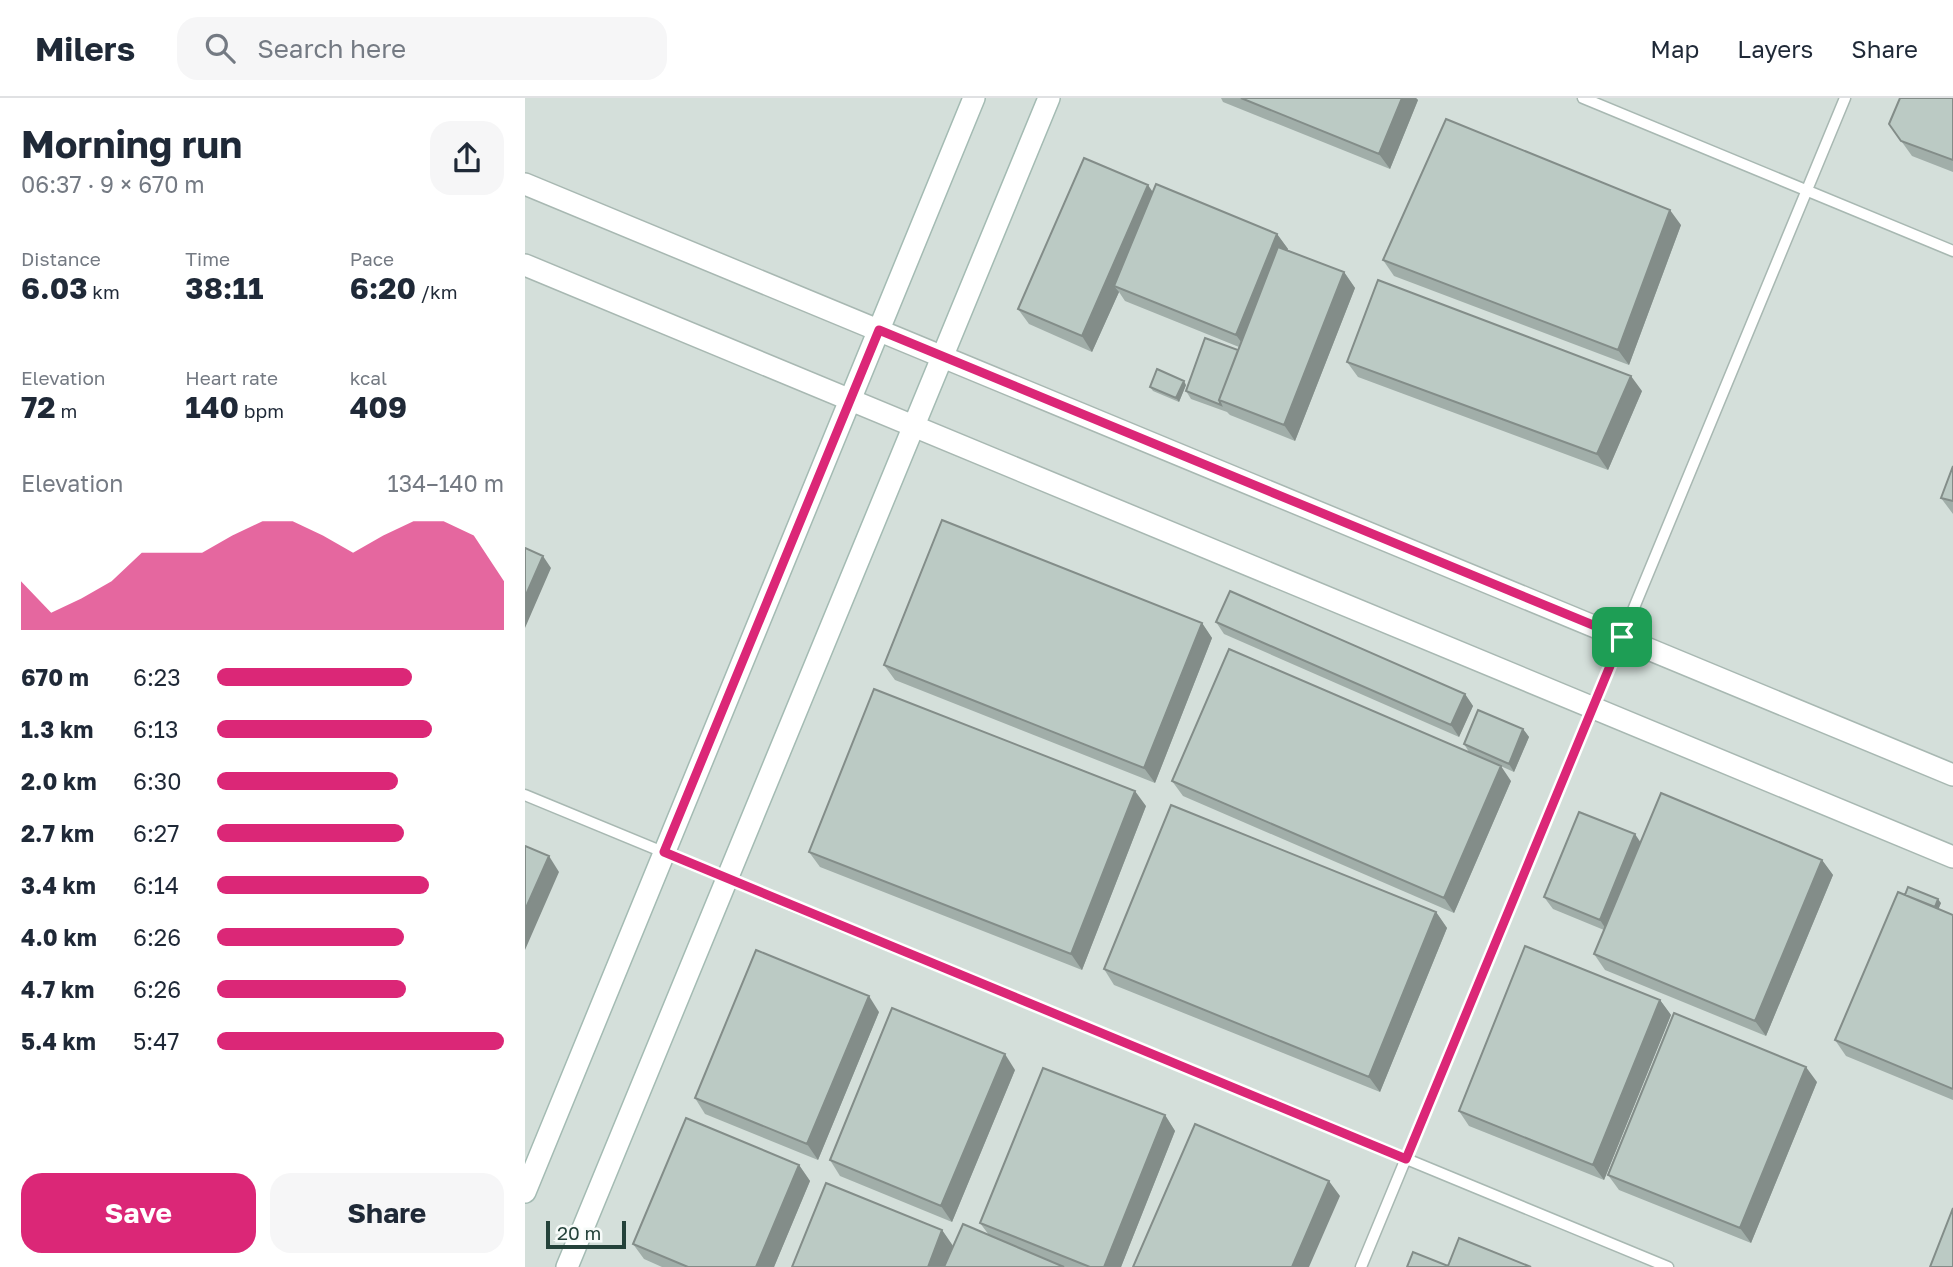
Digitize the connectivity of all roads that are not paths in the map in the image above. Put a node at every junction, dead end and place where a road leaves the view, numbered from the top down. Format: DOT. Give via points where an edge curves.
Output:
graph roads {
  1 [pos="974,98"];
  2 [pos="1049,98"];
  3 [pos="1583,98"];
  4 [pos="1845,98"];
  5 [pos="525,184"];
  6 [pos="1807,191"];
  7 [pos="1953,251"];
  8 [pos="525,265"];
  9 [pos="879,330"];
  10 [pos="942,356"];
  11 [pos="850,399"];
  12 [pos="914,426"];
  13 [pos="1622,637"];
  14 [pos="1593,707"];
  15 [pos="1953,775"];
  16 [pos="525,795"];
  17 [pos="664,852"];
  18 [pos="1953,857"];
  19 [pos="727,879"];
  20 [pos="1406,1159"];
  21 [pos="525,1192"];
  22 [pos="567,1267"];
  23 [pos="1361,1267"];
  24 [pos="1668,1267"];
  1 -- 9 [label="street"];
  2 -- 10 [label="street"];
  3 -- 6 [label="lane"];
  4 -- 6 [label="lane"];
  5 -- 9 [label="street"];
  6 -- 7 [label="lane"];
  6 -- 13 [label="lane"];
  8 -- 11 [label="street"];
  9 -- 10 [label="street"];
  9 -- 11 [label="street"];
  10 -- 12 [label="street"];
  10 -- 13 [label="street"];
  11 -- 12 [label="street"];
  11 -- 17 [label="street"];
  12 -- 14 [label="street"];
  12 -- 19 [label="street"];
  13 -- 14 [label="lane"];
  13 -- 15 [label="street"];
  14 -- 18 [label="street"];
  14 -- 20 [label="lane"];
  16 -- 17 [label="lane"];
  17 -- 19 [label="lane"];
  17 -- 21 [label="street"];
  19 -- 20 [label="lane"];
  19 -- 22 [label="street"];
  20 -- 23 [label="lane"];
  20 -- 24 [label="lane"];
}
